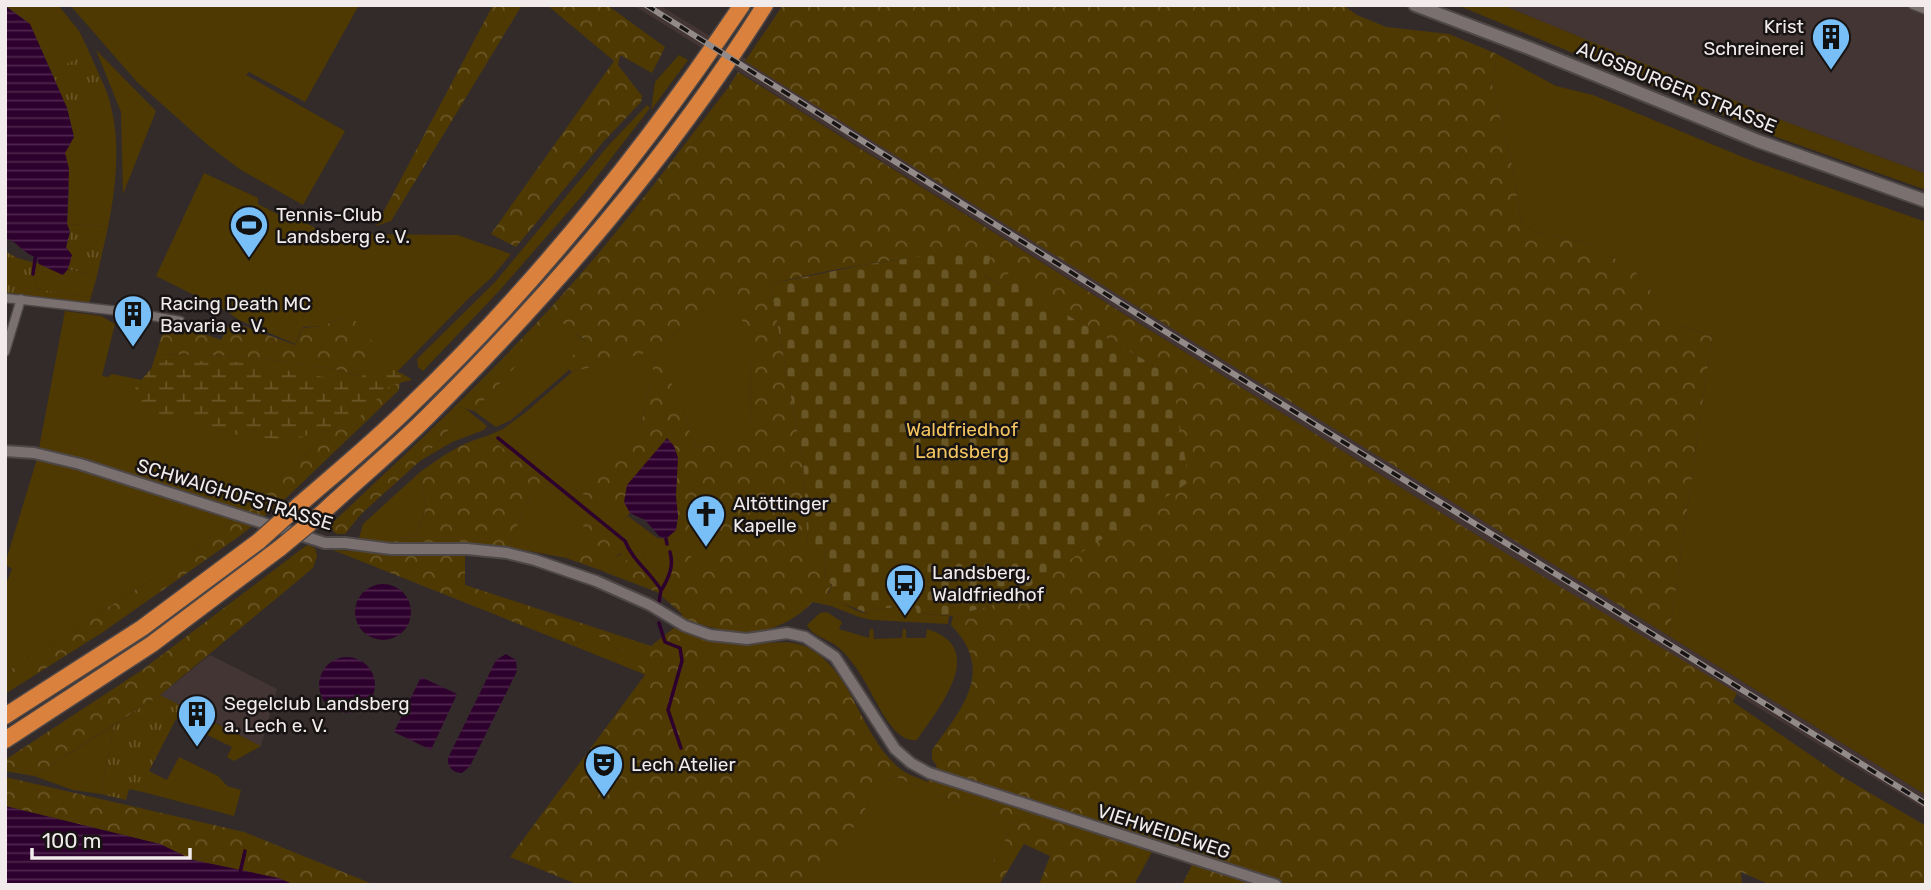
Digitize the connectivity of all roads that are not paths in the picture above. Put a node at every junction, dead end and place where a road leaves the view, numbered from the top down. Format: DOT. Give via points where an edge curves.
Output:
graph roads {
  1 [pos="742,5"];
  2 [pos="765,5"];
  3 [pos="1415,5"];
  4 [pos="1913,5"];
  5 [pos="1926,10"];
  6 [pos="1926,201"];
  7 [pos="5,298"];
  8 [pos="20,299"];
  9 [pos="180,321"];
  10 [pos="5,352"];
  11 [pos="5,451"];
  12 [pos="5,716"];
  13 [pos="9,738"];
  14 [pos="1042,810"];
  15 [pos="1276,885"];
  1 -- 12 [label="highway, bridge" via="654,131 584,217 510,303 410,407 259,541 142,628"];
  2 -- 13 [label="highway, bridge" via="700,101 599,231 426,418 280,548 152,644"];
  3 -- 6 [label="main road, AUGSBURGER STRASSE" via="1769,145"];
  4 -- 5 [label="street"];
  7 -- 8 [label="street"];
  8 -- 9 [label="street"];
  8 -- 10 [label="street"];
  11 -- 14 [label="street, SCHWAIGHOFSTRASSE" via="80,464 325,543 391,549 467,548 535,560 596,581 710,635 747,639 795,634 835,657 884,734 911,763"];
  14 -- 15 [label="street, VIEHWEIDEWEG"];
}
